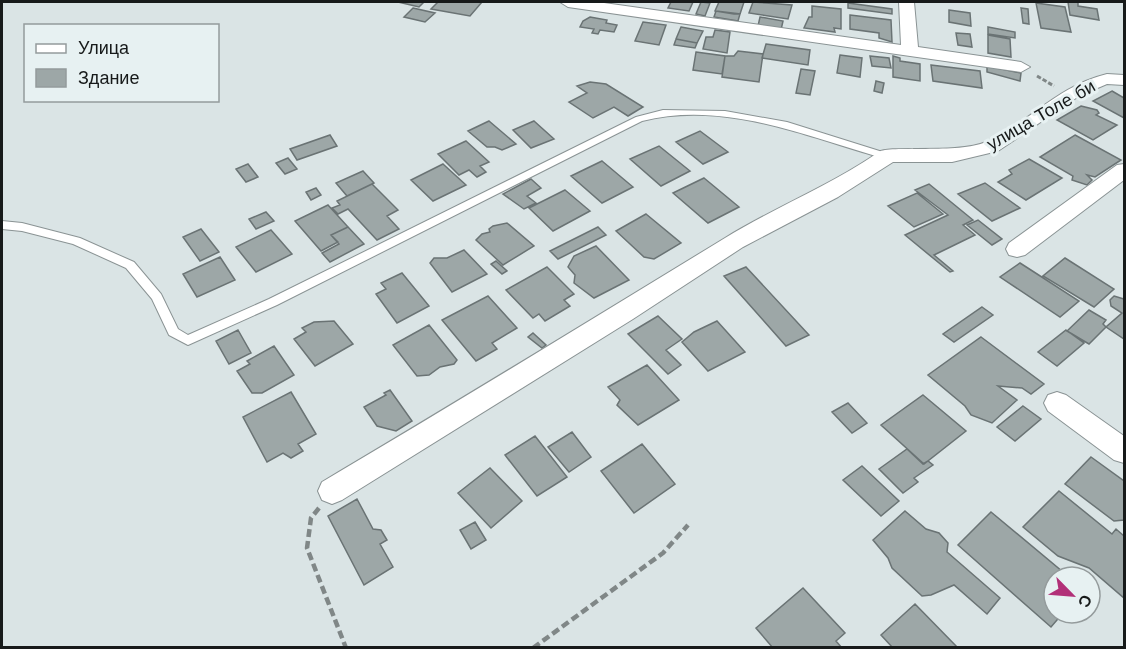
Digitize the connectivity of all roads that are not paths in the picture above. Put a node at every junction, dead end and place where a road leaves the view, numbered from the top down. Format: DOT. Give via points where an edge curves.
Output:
graph roads {
  1 [pos="568,2"];
  2 [pos="908,2"];
  3 [pos="910,49"];
  4 [pos="1021,67"];
  5 [pos="1125,80"];
  6 [pos="888,156"];
  7 [pos="1125,170"];
  8 [pos="2,225"];
  9 [pos="1017,249"];
  10 [pos="1057,403"];
  11 [pos="1125,451"];
  12 [pos="332,491"];
  1 -- 3 [label="street"];
  2 -- 3 [label="street"];
  3 -- 4 [label="street"];
  5 -- 6 [label="street, улица Толе би" via="1099,80 993,147 946,159"];
  6 -- 8 [label="lane" via="788,125 724,114 663,113 639,119 273,302 188,340 173,332 157,297 130,265 76,241"];
  6 -- 12 [label="street" via="831,192 735,242"];
  7 -- 9 [label="street"];
  10 -- 11 [label="street"];
}
